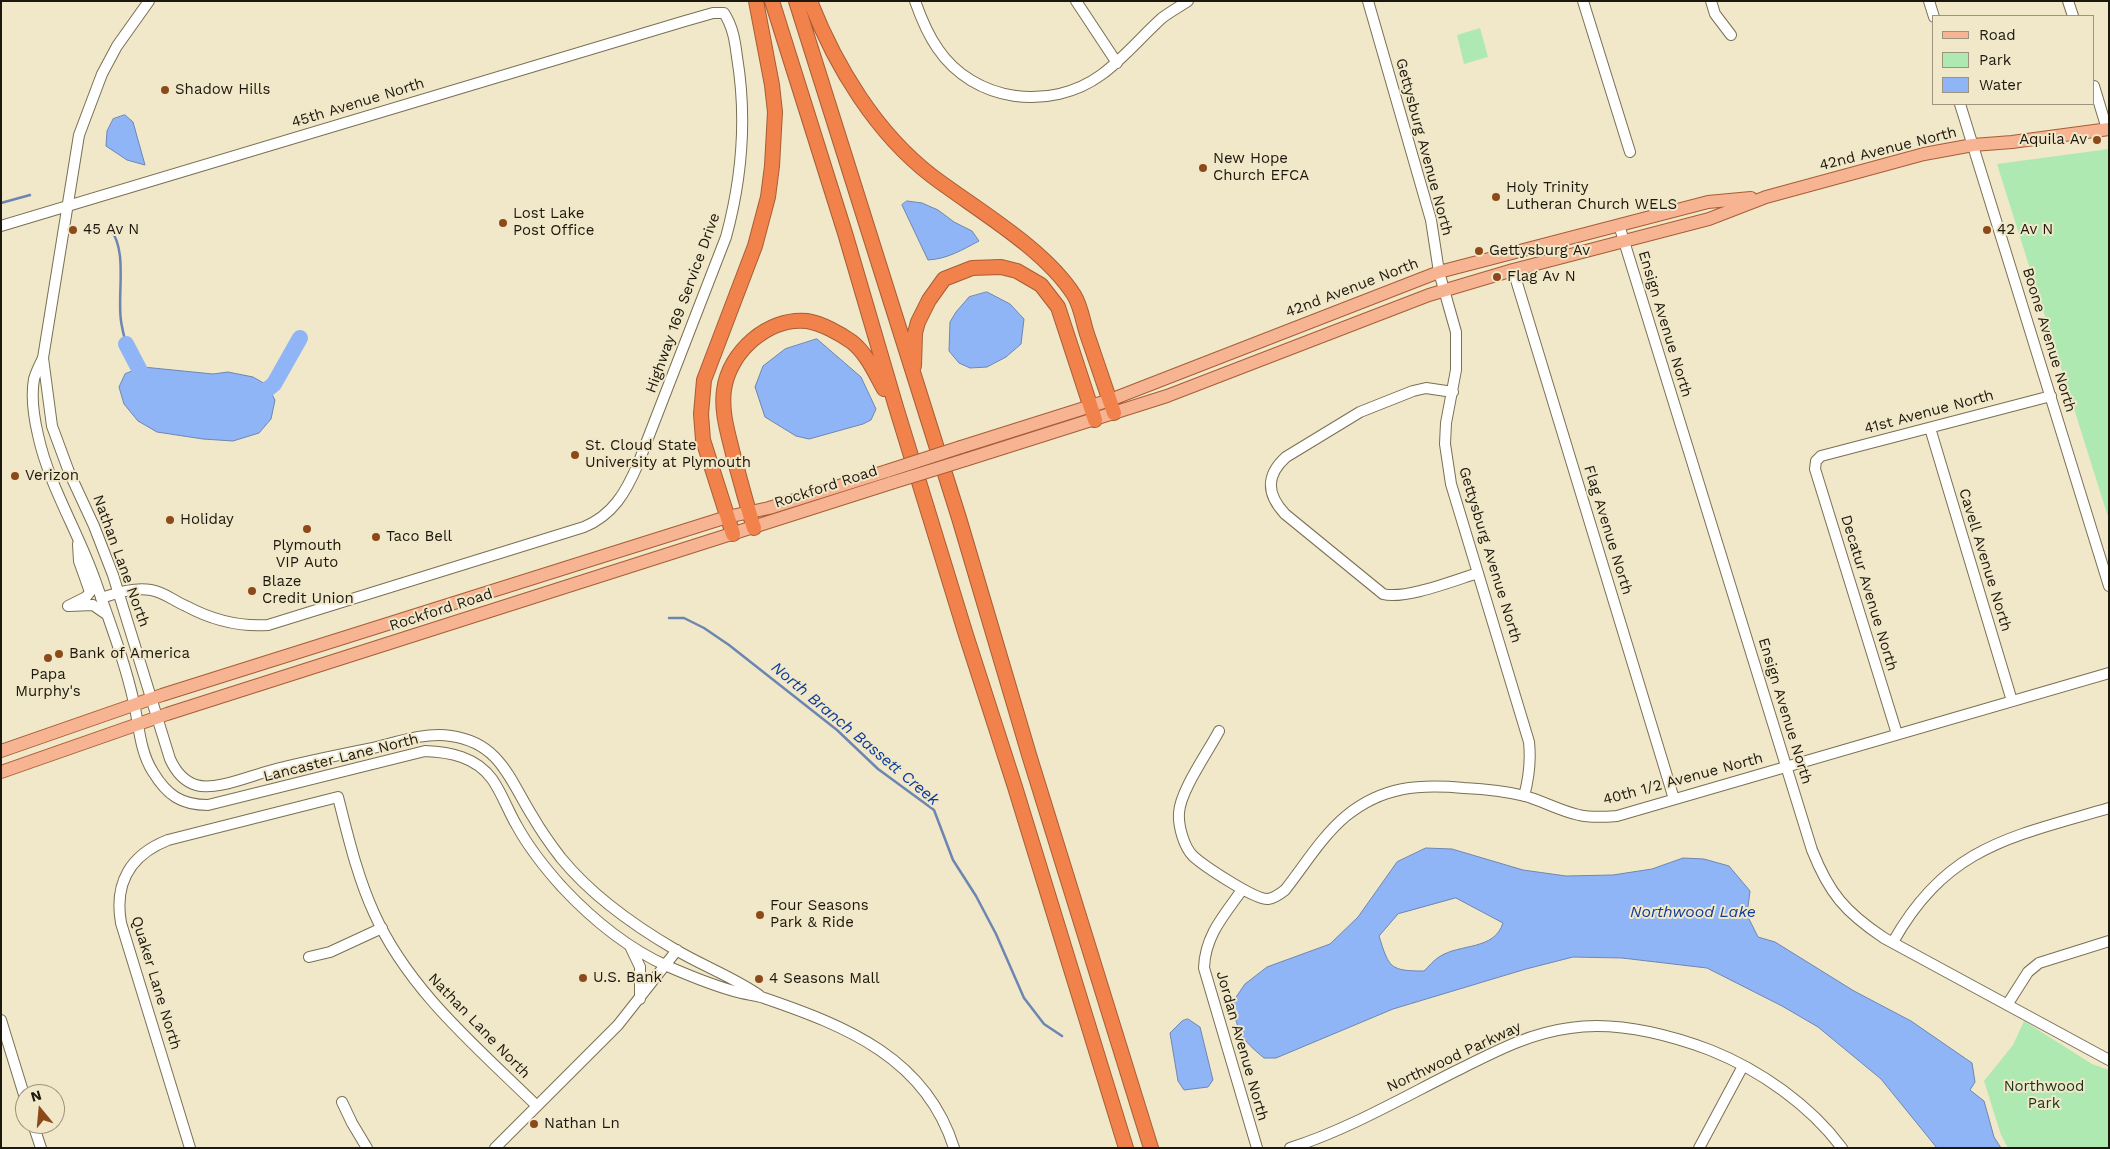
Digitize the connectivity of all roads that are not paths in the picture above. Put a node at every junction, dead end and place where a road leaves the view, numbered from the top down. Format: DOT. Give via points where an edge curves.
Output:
graph roads {
  1 [pos="148,1"];
  2 [pos="756,1"];
  3 [pos="772,1"];
  4 [pos="796,1"];
  5 [pos="810,1"];
  6 [pos="915,1"];
  7 [pos="1076,1"];
  8 [pos="1188,1"];
  9 [pos="1368,1"];
  10 [pos="1583,1"];
  11 [pos="1711,1"];
  12 [pos="1929,1"];
  13 [pos="2068,1"];
  14 [pos="724,14"];
  15 [pos="1933,15"];
  16 [pos="2073,15"];
  17 [pos="1731,35"];
  18 [pos="1117,62"];
  19 [pos="2095,89"];
  20 [pos="1960,105"];
  21 [pos="2108,129"];
  22 [pos="1973,145"];
  23 [pos="1630,152"];
  24 [pos="1766,197"];
  25 [pos="67,206"];
  26 [pos="1619,225"];
  27 [pos="1,226"];
  28 [pos="1624,241"];
  29 [pos="1513,270"];
  30 [pos="1439,272"];
  31 [pos="1444,290"];
  32 [pos="43,358"];
  33 [pos="914,376"];
  34 [pos="1453,392"];
  35 [pos="2051,396"];
  36 [pos="1112,406"];
  37 [pos="896,407"];
  38 [pos="1093,413"];
  39 [pos="1930,428"];
  40 [pos="961,448"];
  41 [pos="965,460"];
  42 [pos="1816,460"];
  43 [pos="748,512"];
  44 [pos="727,517"];
  45 [pos="754,528"];
  46 [pos="732,534"];
  47 [pos="78,535"];
  48 [pos="1478,573"];
  49 [pos="2109,586"];
  50 [pos="119,593"];
  51 [pos="101,598"];
  52 [pos="106,614"];
  53 [pos="2109,673"];
  54 [pos="151,698"];
  55 [pos="2012,701"];
  56 [pos="134,704"];
  57 [pos="156,718"];
  58 [pos="137,724"];
  59 [pos="1219,731"];
  60 [pos="1897,734"];
  61 [pos="1,751"];
  62 [pos="1786,766"];
  63 [pos="1,772"];
  64 [pos="1524,796"];
  65 [pos="338,797"];
  66 [pos="1674,799"];
  67 [pos="2109,808"];
  68 [pos="1242,890"];
  69 [pos="382,928"];
  70 [pos="2109,941"];
  71 [pos="1893,942"];
  72 [pos="628,943"];
  73 [pos="677,950"];
  74 [pos="309,957"];
  75 [pos="666,965"];
  76 [pos="762,997"];
  77 [pos="640,999"];
  78 [pos="2007,1004"];
  79 [pos="1,1020"];
  80 [pos="2109,1060"];
  81 [pos="1743,1066"];
  82 [pos="21,1084"];
  83 [pos="342,1102"];
  84 [pos="537,1106"];
  85 [pos="36,1134"];
  86 [pos="40,1148"];
  87 [pos="190,1148"];
  88 [pos="367,1148"];
  89 [pos="495,1148"];
  90 [pos="954,1148"];
  91 [pos="1126,1148"];
  92 [pos="1151,1148"];
  93 [pos="1257,1148"];
  94 [pos="1290,1148"];
  95 [pos="1699,1148"];
  96 [pos="1842,1148"];
  1 -- 25 [label="street, Nathan Lane North" via="117,46 88,107 79,135"];
  2 -- 44 [label="highway" via="775,112 768,197 755,246 704,380 701,414 703,440"];
  3 -- 37 [label="highway"];
  4 -- 33 [label="highway"];
  5 -- 36 [label="highway" via="820,27 855,91 896,143 932,176 1034,250 1075,296"];
  6 -- 18 [label="street" via="935,44 952,65 970,80 1003,93 1022,98 1062,94 1099,76"];
  7 -- 18 [label="street"];
  8 -- 18 [label="street" via="1164,16"];
  9 -- 30 [label="street, Gettysburg Avenue North" via="1431,220"];
  10 -- 23 [label="street"];
  11 -- 17 [label="street" via="1715,14"];
  12 -- 15 [label="street"];
  13 -- 16 [label="street"];
  14 -- 25 [label="street, 45th Avenue North" via="712,13"];
  14 -- 50 [label="street, Highway 169 Service Drive" via="734,35 742,91 742,152 736,199 726,237 638,464 623,497 615,506 584,527 268,625 243,625 215,619 149,590"];
  19 -- 21 [label="street"];
  20 -- 22 [label="street, Boone Avenue North"];
  21 -- 22 [label="main road, 42nd Avenue North"];
  22 -- 24 [label="main road, 42nd Avenue North" via="1902,160"];
  22 -- 35 [label="street, Boone Avenue North"];
  24 -- 26 [label="main road, 42nd Avenue North" via="1708,202"];
  24 -- 28 [label="main road, 42nd Avenue North" via="1710,219"];
  25 -- 27 [label="street, 45th Avenue North"];
  25 -- 32 [label="street, Nathan Lane North"];
  26 -- 28 [label="street, Ensign Avenue North"];
  26 -- 30 [label="main road, 42nd Avenue North"];
  28 -- 29 [label="main road, 42nd Avenue North"];
  28 -- 62 [label="street, Ensign Avenue North"];
  29 -- 31 [label="main road, 42nd Avenue North"];
  29 -- 66 [label="street, Flag Avenue North"];
  30 -- 31 [label="street, Gettysburg Avenue North"];
  30 -- 36 [label="main road, 42nd Avenue North"];
  31 -- 34 [label="street, Gettysburg Avenue North" via="1456,332"];
  31 -- 36 [label="main road, 42nd Avenue North" via="1196,386"];
  32 -- 47 [label="street, Nathan Lane North" via="34,378 37,434 51,479"];
  32 -- 50 [label="street, Nathan Lane North" via="52,426"];
  33 -- 38 [label="highway" via="918,322 944,280 972,268 1009,269 1042,285 1058,307"];
  33 -- 92 [label="highway"];
  34 -- 48 [label="street, Gettysburg Avenue North" via="1446,423 1447,465"];
  34 -- 48 [label="street" via="1426,388 1360,412 1278,464 1271,484 1272,496 1281,509 1376,589 1391,596 1405,595"];
  35 -- 39 [label="street, 41st Avenue North"];
  35 -- 49 [label="street, Boone Avenue North"];
  36 -- 38 [label="main road, 42nd Avenue North"];
  37 -- 43 [label="highway" via="865,356 852,342 806,321 767,329 748,344 734,362 724,390 724,414"];
  37 -- 91 [label="highway"];
  38 -- 40 [label="main road, 42nd Avenue North"];
  38 -- 41 [label="main road, 42nd Avenue North"];
  39 -- 42 [label="street, 41st Avenue North"];
  39 -- 55 [label="street, Cavell Avenue North"];
  40 -- 43 [label="main road, Rockford Road, bridge"];
  41 -- 45 [label="main road, Rockford Road, bridge"];
  42 -- 60 [label="street, Decatur Avenue North" via="1815,469"];
  43 -- 44 [label="main road, Rockford Road"];
  43 -- 45 [label="highway"];
  44 -- 46 [label="highway"];
  44 -- 54 [label="main road, Rockford Road"];
  45 -- 46 [label="main road, Rockford Road"];
  46 -- 57 [label="main road, Rockford Road"];
  47 -- 51 [label="street, Nathan Lane North"];
  47 -- 52 [label="street" via="80,561 90,592 68,606 93,605"];
  48 -- 64 [label="street, Gettysburg Avenue North" via="1529,742 1531,759"];
  50 -- 51 [label="street, Highway 169 Service Drive"];
  50 -- 54 [label="street, Nathan Lane North"];
  51 -- 52 [label="street, Nathan Lane North"];
  52 -- 56 [label="street, Nathan Lane North"];
  53 -- 55 [label="street, 40th 1/2 Avenue North"];
  54 -- 56 [label="main road, Rockford Road"];
  54 -- 57 [label="street, Nathan Lane North"];
  55 -- 60 [label="street, 40th 1/2 Avenue North"];
  56 -- 58 [label="street, Lancaster Lane North"];
  56 -- 61 [label="main road, Rockford Road"];
  57 -- 58 [label="main road, Rockford Road"];
  57 -- 73 [label="street, Lancaster Lane North" via="174,768 196,785 222,784 423,736 450,736 480,746 508,771 538,824 588,887 618,912"];
  58 -- 63 [label="main road, Rockford Road"];
  58 -- 72 [label="street, Lancaster Lane North" via="151,770 168,793 196,805 223,802 425,751 447,752 465,758 492,779 524,839 558,883 586,911"];
  59 -- 68 [label="street" via="1182,797 1180,828 1192,855"];
  60 -- 62 [label="street, 40th 1/2 Avenue North"];
  62 -- 66 [label="street, 40th 1/2 Avenue North"];
  62 -- 71 [label="street, Ensign Avenue North" via="1812,850 1832,892 1864,925"];
  64 -- 66 [label="street, 40th 1/2 Avenue North" via="1580,816 1598,817 1617,816"];
  64 -- 68 [label="street, 40th 1/2 Avenue North" via="1422,785 1381,795 1345,817 1278,896 1260,898"];
  65 -- 69 [label="street, Nathan Lane North" via="363,887"];
  65 -- 87 [label="street, Quaker Lane North" via="154,845 131,866 124,879 119,894 121,923"];
  67 -- 71 [label="street" via="2000,841 1975,854 1932,887"];
  68 -- 93 [label="street, Jordan Avenue North" via="1212,932 1204,956 1204,968"];
  69 -- 74 [label="street" via="330,952"];
  69 -- 84 [label="street, Nathan Lane North" via="428,997"];
  70 -- 78 [label="street" via="2039,963 2028,972"];
  71 -- 78 [label="street, Ensign Avenue North"];
  72 -- 75 [label="street, Lancaster Lane North"];
  72 -- 77 [label="street" via="640,967"];
  73 -- 75 [label="street"];
  73 -- 76 [label="street, Lancaster Lane North"];
  75 -- 76 [label="street, Lancaster Lane North" via="741,993"];
  75 -- 77 [label="street"];
  76 -- 90 [label="street, Lancaster Lane North" via="844,1029 887,1054 906,1070 937,1109"];
  77 -- 84 [label="street"];
  78 -- 80 [label="street, Ensign Avenue North"];
  79 -- 82 [label="street"];
  81 -- 94 [label="street, Northwood Parkway" via="1689,1042 1655,1033 1595,1026 1571,1027 1522,1039 1330,1133"];
  81 -- 95 [label="street"];
  81 -- 96 [label="street, Northwood Parkway" via="1783,1091 1811,1114"];
  83 -- 88 [label="street"];
  84 -- 89 [label="street"];
  85 -- 86 [label="street"];
}
